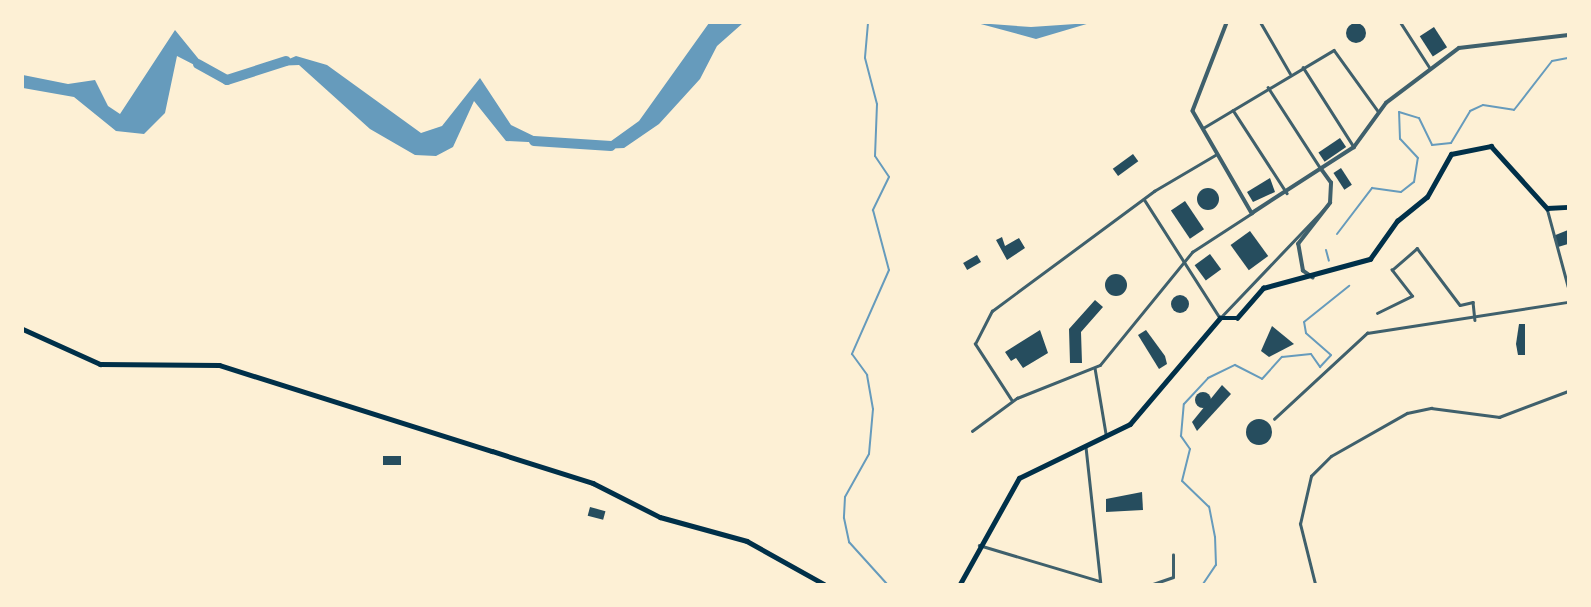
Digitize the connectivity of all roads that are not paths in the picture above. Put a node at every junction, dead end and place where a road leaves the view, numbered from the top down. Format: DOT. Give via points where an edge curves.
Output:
graph roads {
  1 [pos="1227,23"];
  2 [pos="1261,23"];
  3 [pos="1401,23"];
  4 [pos="1568,35"];
  5 [pos="1302,66"];
  6 [pos="1430,68"];
  7 [pos="1290,73"];
  8 [pos="1268,87"];
  9 [pos="1233,109"];
  10 [pos="1378,111"];
  11 [pos="1203,128"];
  12 [pos="1353,147"];
  13 [pos="1215,155"];
  14 [pos="1321,169"];
  15 [pos="1287,192"];
  16 [pos="1144,199"];
  17 [pos="1330,203"];
  18 [pos="1568,207"];
  19 [pos="1547,208"];
  20 [pos="1252,214"];
  21 [pos="1184,263"];
  22 [pos="1313,278"];
  23 [pos="1568,286"];
  24 [pos="1568,302"];
  25 [pos="1377,313"];
  26 [pos="1220,318"];
  27 [pos="1475,320"];
  28 [pos="23,329"];
  29 [pos="1095,368"];
  30 [pos="1568,391"];
  31 [pos="1012,401"];
  32 [pos="1273,419"];
  33 [pos="972,431"];
  34 [pos="1107,438"];
  35 [pos="1086,447"];
  36 [pos="979,545"];
  37 [pos="1173,555"];
  38 [pos="1101,583"];
  39 [pos="824,584"];
  40 [pos="960,584"];
  41 [pos="1153,584"];
  42 [pos="1315,584"];
  1 -- 11 [label="street" via="1194,106"];
  2 -- 7 [label="street"];
  3 -- 6 [label="street"];
  4 -- 6 [label="street" via="1459,48"];
  5 -- 7 [label="street"];
  5 -- 10 [label="street" via="1327,51 1342,54"];
  5 -- 12 [label="street"];
  6 -- 10 [label="street"];
  7 -- 8 [label="street"];
  8 -- 9 [label="street"];
  8 -- 14 [label="street"];
  9 -- 11 [label="street"];
  9 -- 15 [label="street"];
  10 -- 12 [label="street"];
  11 -- 13 [label="street"];
  12 -- 14 [label="street"];
  13 -- 16 [label="street"];
  13 -- 20 [label="street"];
  14 -- 15 [label="street"];
  14 -- 17 [label="street" via="1331,183"];
  15 -- 20 [label="street"];
  16 -- 21 [label="street"];
  16 -- 31 [label="street" via="992,311 975,344"];
  17 -- 22 [label="street" via="1298,244 1303,271"];
  17 -- 26 [label="street"];
  18 -- 19 [label="main road"];
  19 -- 22 [label="main road" via="1491,146 1464,146 1451,154 1427,197 1397,221 1370,258"];
  19 -- 23 [label="street"];
  20 -- 21 [label="street"];
  21 -- 26 [label="street"];
  21 -- 29 [label="street"];
  22 -- 26 [label="main road" via="1263,288 1237,318"];
  24 -- 27 [label="street"];
  25 -- 27 [label="street" via="1412,296 1392,270 1417,248 1460,305 1473,302"];
  26 -- 34 [label="main road" via="1142,414"];
  27 -- 32 [label="street" via="1367,333"];
  28 -- 39 [label="main road" via="100,364 219,365 593,483 660,517 747,541"];
  29 -- 31 [label="street"];
  29 -- 34 [label="street"];
  30 -- 42 [label="street" via="1499,417 1431,408 1407,413 1331,456 1311,476 1300,524"];
  31 -- 33 [label="street"];
  34 -- 35 [label="main road"];
  35 -- 36 [label="main road" via="1018,478"];
  35 -- 38 [label="street"];
  36 -- 38 [label="street"];
  36 -- 40 [label="main road"];
  37 -- 41 [label="street" via="1173,577"];
}
